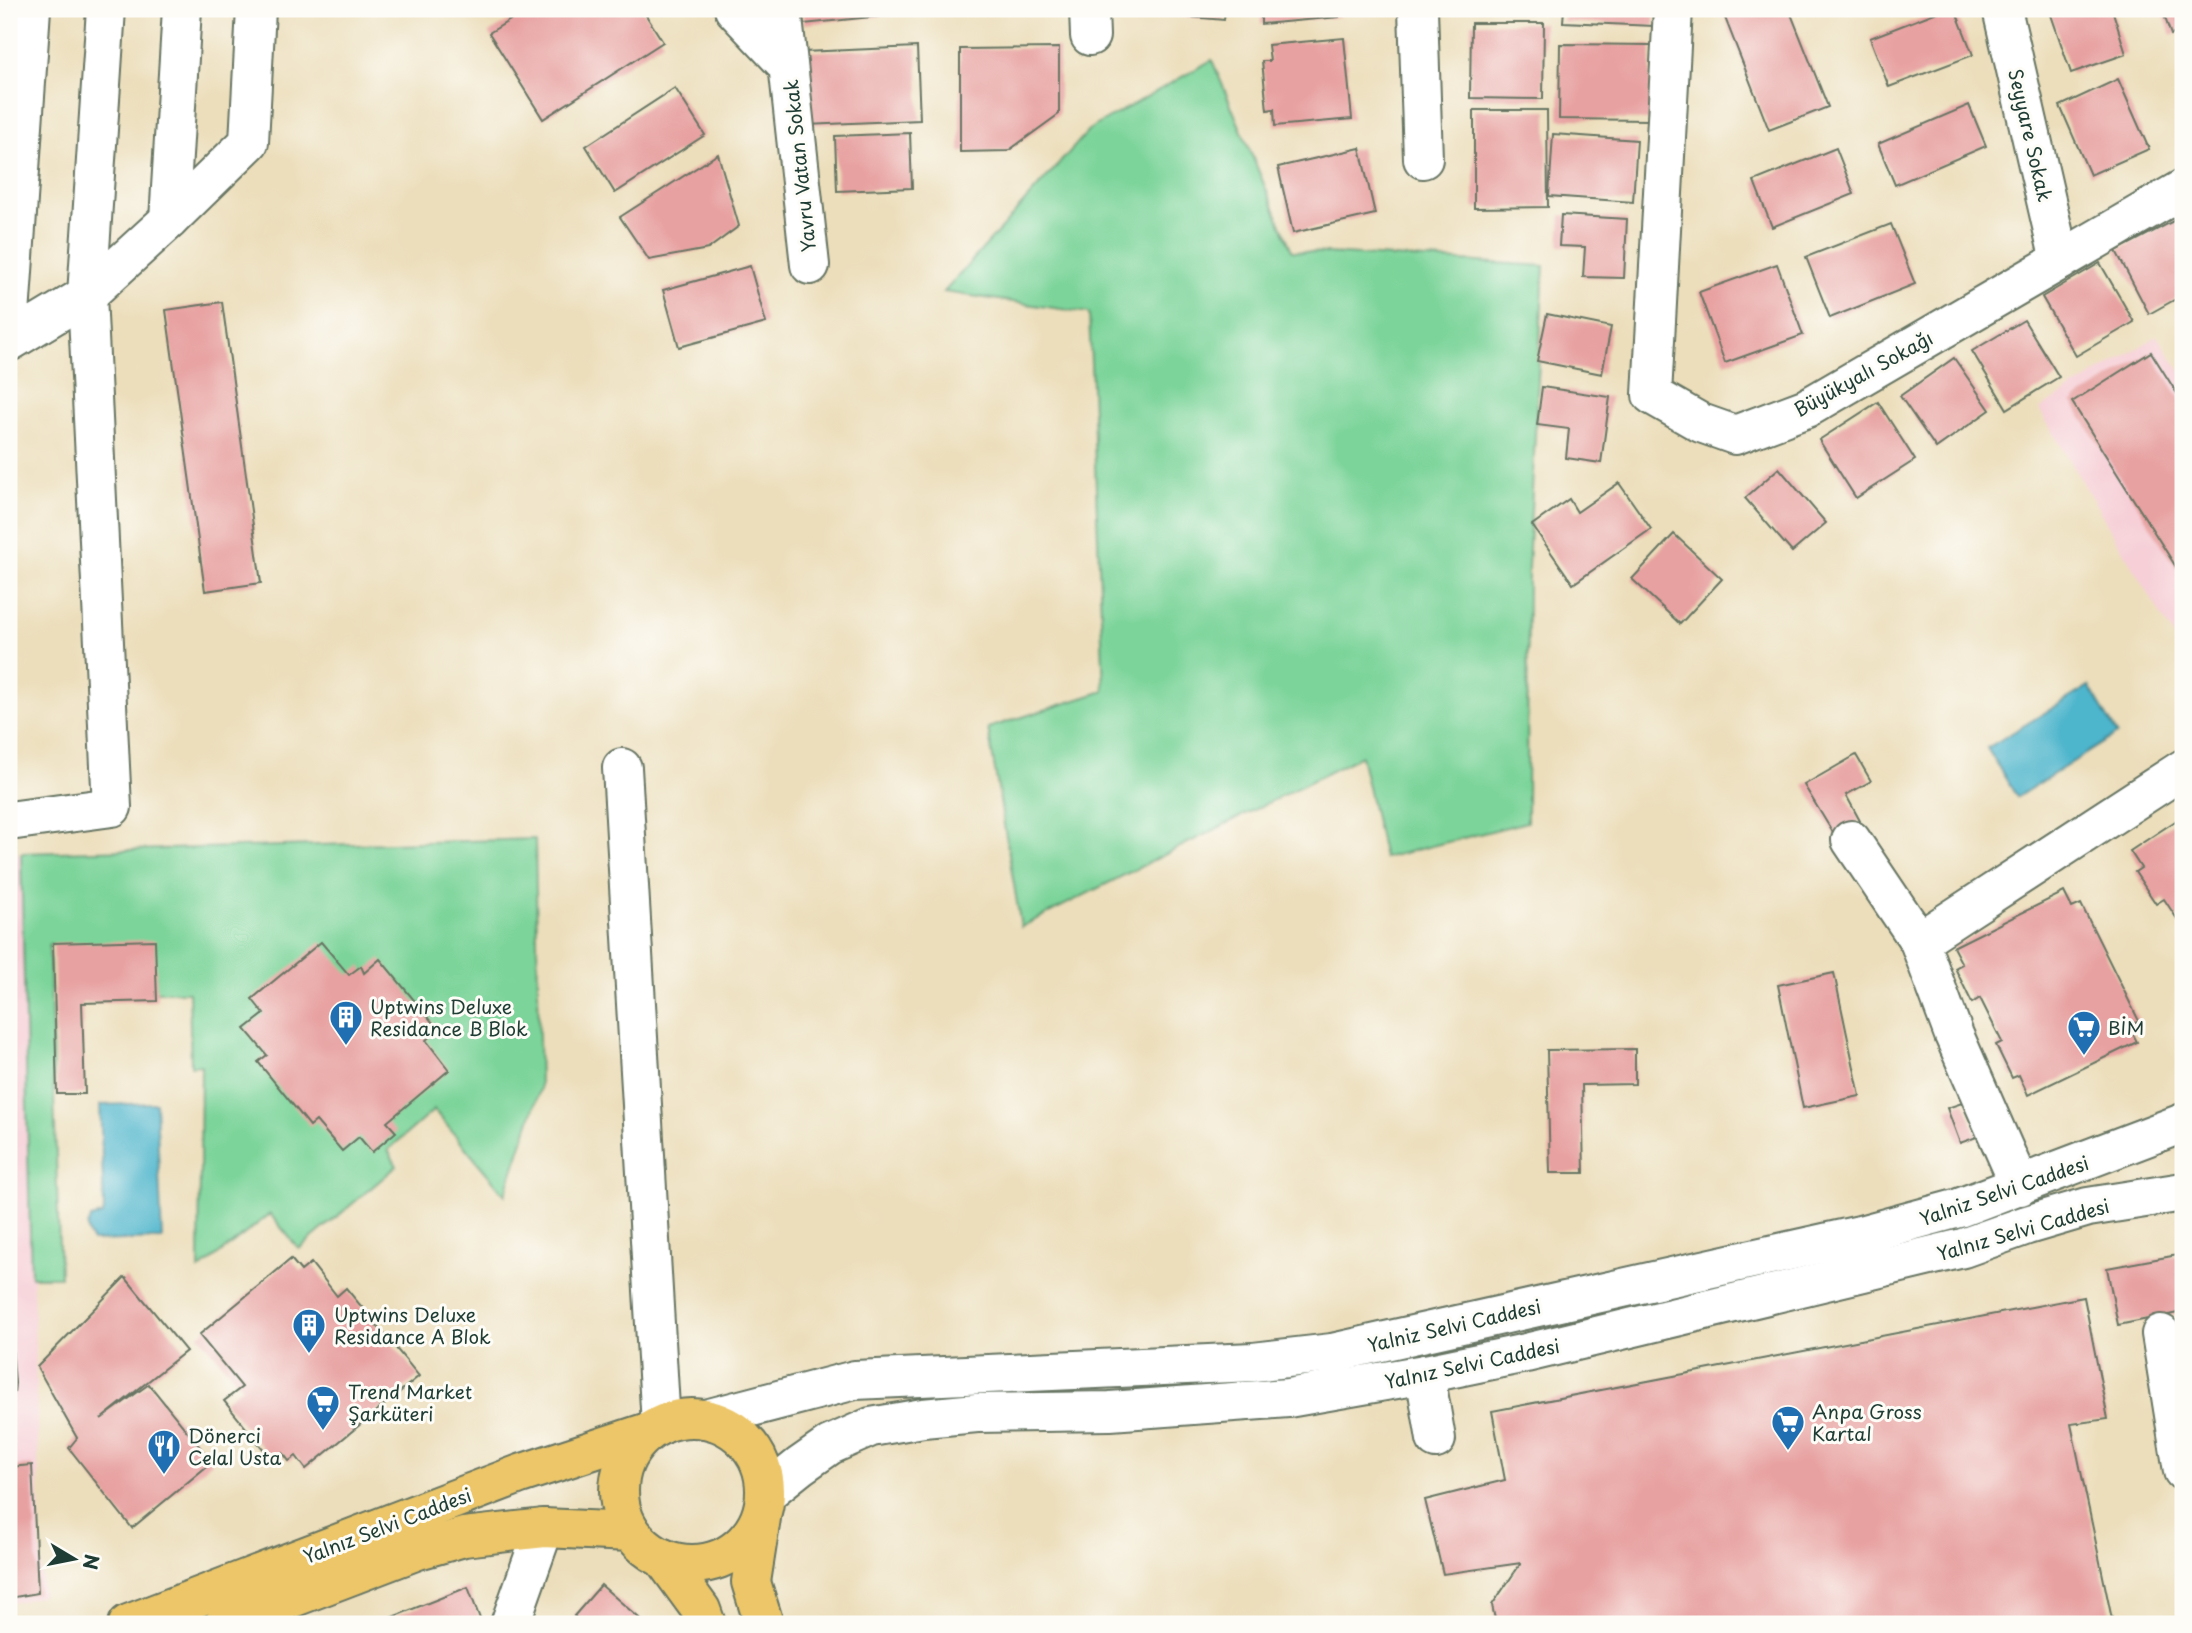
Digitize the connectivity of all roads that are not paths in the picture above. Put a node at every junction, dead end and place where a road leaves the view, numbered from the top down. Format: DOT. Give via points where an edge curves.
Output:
graph roads {
  1 [pos="31,9"];
  2 [pos="106,9"];
  3 [pos="182,9"];
  4 [pos="256,9"];
  5 [pos="734,9"];
  6 [pos="782,9"];
  7 [pos="1418,9"];
  8 [pos="1672,9"];
  9 [pos="2002,9"];
  10 [pos="788,66"];
  11 [pos="1423,159"];
  12 [pos="2183,189"];
  13 [pos="169,220"];
  14 [pos="2060,261"];
  15 [pos="810,265"];
  16 [pos="87,295"];
  17 [pos="9,331"];
  18 [pos="9,342"];
  19 [pos="622,768"];
  20 [pos="2183,769"];
  21 [pos="9,821"];
  22 [pos="1851,840"];
  23 [pos="1919,941"];
  24 [pos="2183,1124"];
  25 [pos="2020,1186"];
  26 [pos="2183,1192"];
  27 [pos="2161,1334"];
  28 [pos="1425,1374"];
  29 [pos="706,1419"];
  30 [pos="654,1428"];
  31 [pos="1436,1439"];
  32 [pos="2183,1471"];
  33 [pos="763,1506"];
  34 [pos="544,1528"];
  35 [pos="630,1532"];
  36 [pos="663,1558"];
  37 [pos="521,1616"];
  38 [pos="128,1624"];
  39 [pos="224,1624"];
  40 [pos="706,1624"];
  41 [pos="764,1624"];
  1 -- 17 [label="street"];
  2 -- 16 [label="street"];
  3 -- 13 [label="street"];
  4 -- 13 [label="street" via="249,142"];
  5 -- 10 [label="street"];
  6 -- 10 [label="street, Yavru Vatan Sokak"];
  7 -- 11 [label="street"];
  8 -- 14 [label="street, Büyükyalı Sokağı" via="1652,395 1701,423 1735,435 1807,408"];
  9 -- 14 [label="street, Seyyare Sokak"];
  10 -- 15 [label="street, Yavru Vatan Sokak"];
  12 -- 14 [label="street, Büyükyalı Sokağı"];
  13 -- 16 [label="street"];
  16 -- 18 [label="street"];
  16 -- 21 [label="street" via="112,807"];
  19 -- 30 [label="street"];
  20 -- 23 [label="street"];
  22 -- 23 [label="street"];
  23 -- 25 [label="street"];
  24 -- 25 [label="street, Yalniz Selvi Caddesi"];
  25 -- 29 [label="street, Yalniz Selvi Caddesi" via="1959,1209 1860,1235 1332,1353 1253,1362 855,1380"];
  26 -- 28 [label="street, Yalnız Selvi Caddesi" via="2088,1207 1963,1248"];
  27 -- 32 [label="street"];
  28 -- 31 [label="street"];
  28 -- 33 [label="street, Yalnız Selvi Caddesi" via="1250,1402 977,1413 871,1427 830,1445 800,1466"];
  29 -- 30 [label="main road, Yalnız Selvi Caddesi" via="691,1417"];
  29 -- 33 [label="main road" via="735,1432 752,1449 763,1470"];
  30 -- 35 [label="main road" via="632,1448 622,1468 618,1490"];
  30 -- 38 [label="main road, Yalnız Selvi Caddesi" via="520,1474"];
  33 -- 36 [label="main road, Yalnız Selvi Caddesi" via="749,1538 732,1553 711,1563 688,1565"];
  33 -- 41 [label="main road" via="751,1582"];
  34 -- 35 [label="main road, Yalnız Selvi Caddesi"];
  34 -- 37 [label="street"];
  34 -- 39 [label="main road, Yalnız Selvi Caddesi" via="464,1537 418,1550"];
  35 -- 36 [label="main road, Yalnız Selvi Caddesi"];
  36 -- 40 [label="main road"];
}
